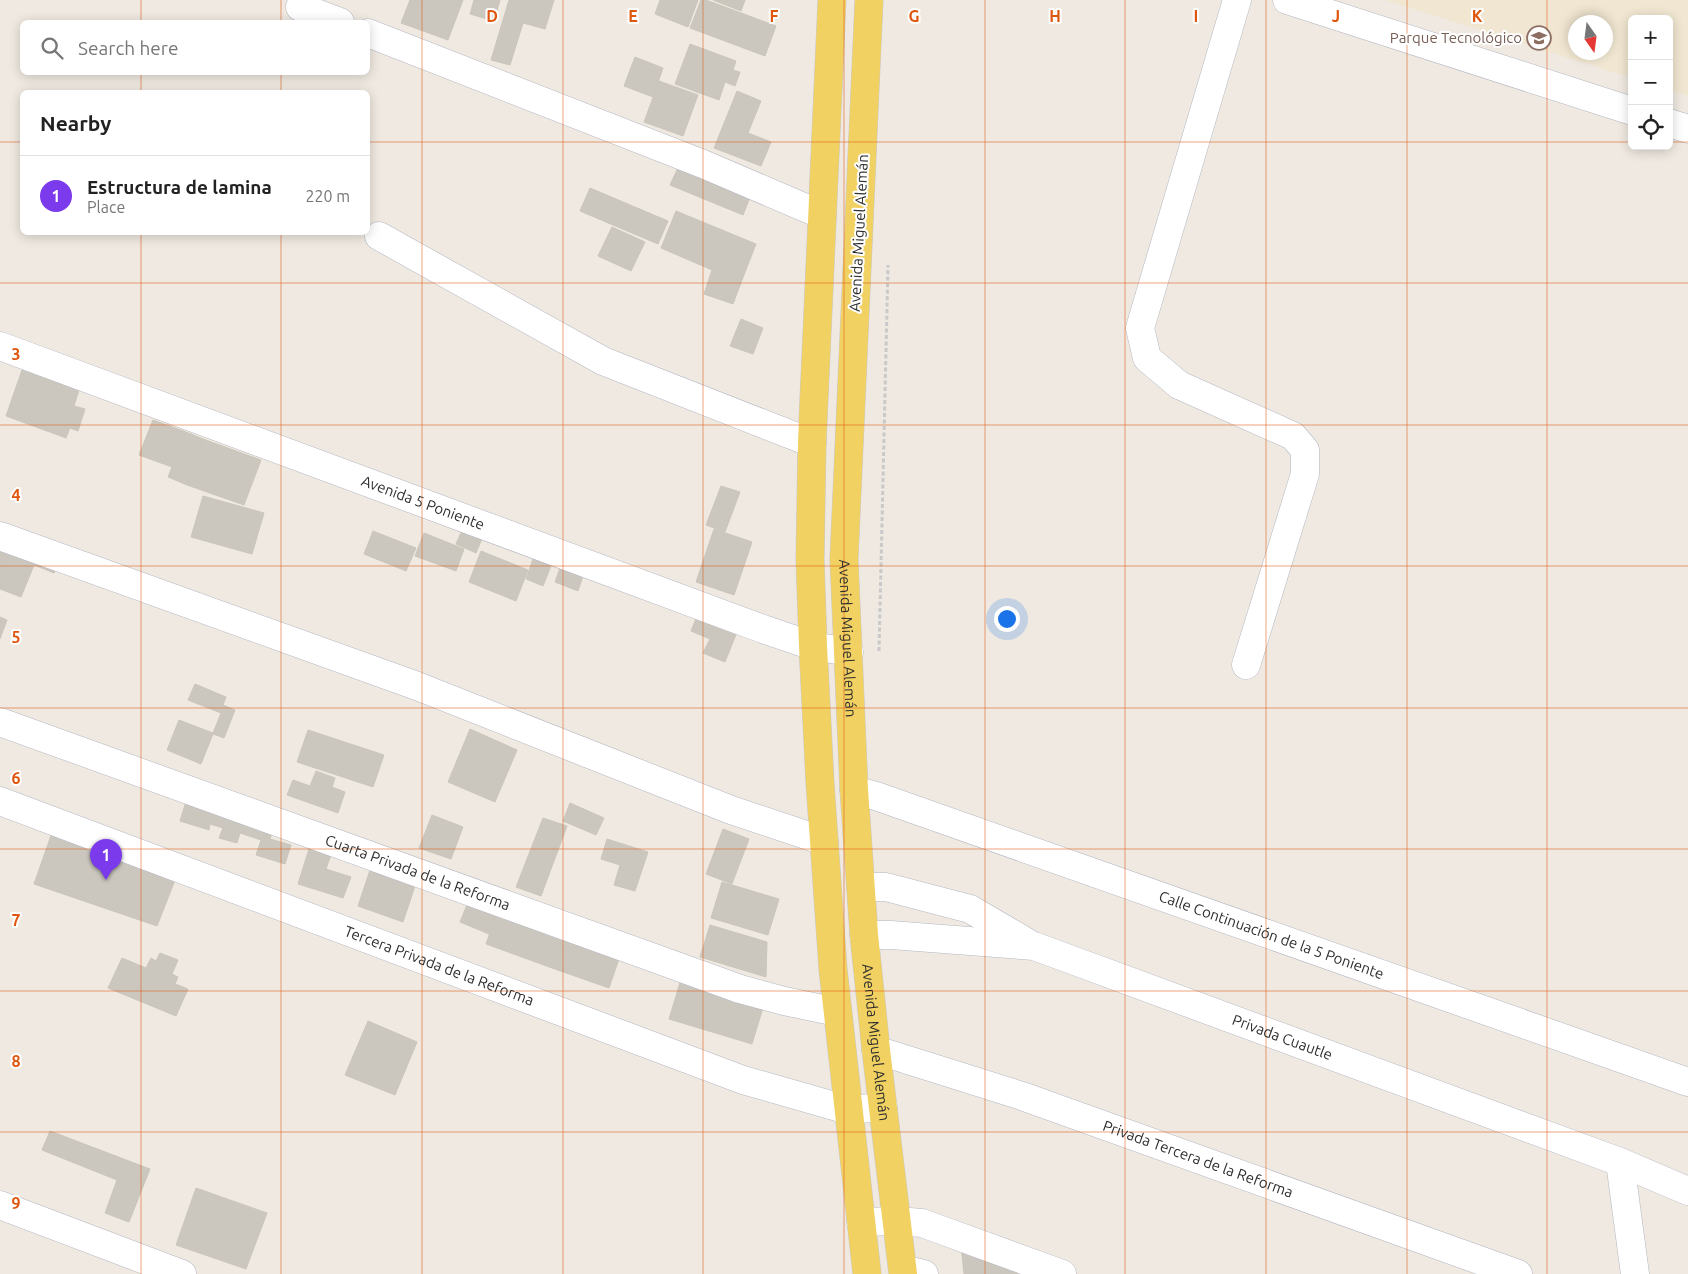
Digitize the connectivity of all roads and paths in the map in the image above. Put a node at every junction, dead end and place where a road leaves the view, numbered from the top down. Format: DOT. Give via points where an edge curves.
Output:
graph roads {
  1 [pos="832,0"];
  2 [pos="869,0"];
  3 [pos="1237,0"];
  4 [pos="1287,0"];
  5 [pos="300,7"];
  6 [pos="335,20"];
  7 [pos="370,34"];
  8 [pos="1628,110"];
  9 [pos="1673,124"];
  10 [pos="1688,129"];
  11 [pos="822,215"];
  12 [pos="379,236"];
  13 [pos="888,259"];
  14 [pos="0,346"];
  15 [pos="812,443"];
  16 [pos="0,536"];
  17 [pos="812,646"];
  18 [pos="849,652"];
  19 [pos="879,657"];
  20 [pos="1246,665"];
  21 [pos="0,722"];
  22 [pos="854,790"];
  23 [pos="0,801"];
  24 [pos="824,841"];
  25 [pos="861,886"];
  26 [pos="864,936"];
  27 [pos="1034,946"];
  28 [pos="837,1012"];
  29 [pos="876,1050"];
  30 [pos="1688,1082"];
  31 [pos="882,1107"];
  32 [pos="848,1110"];
  33 [pos="1620,1162"];
  34 [pos="1688,1190"];
  35 [pos="0,1205"];
  36 [pos="897,1221"];
  37 [pos="861,1222"];
  38 [pos="910,1272"];
  39 [pos="182,1274"];
  40 [pos="867,1274"];
  41 [pos="1062,1274"];
  42 [pos="1518,1274"];
  43 [pos="1635,1274"];
  1 -- 11 [label="main road"];
  2 -- 18 [label="main road, Avenida Miguel Alemán" via="844,559"];
  3 -- 20 [label="street" via="1140,328 1147,358 1179,385 1293,436 1305,450 1305,474"];
  4 -- 8 [label="street"];
  5 -- 6 [label="street"];
  7 -- 11 [label="street" via="703,164"];
  9 -- 10 [label="street"];
  11 -- 15 [label="main road"];
  12 -- 15 [label="street" via="603,361"];
  13 -- 19 [label="path"];
  14 -- 17 [label="street, Avenida 5 Poniente"];
  15 -- 17 [label="main road"];
  16 -- 24 [label="street" via="417,686 731,810"];
  17 -- 18 [label="street, Avenida 5 Poniente"];
  17 -- 24 [label="main road"];
  18 -- 22 [label="main road, Avenida Miguel Alemán"];
  21 -- 28 [label="street, Cuarta Privada de la Reforma" via="740,990"];
  22 -- 25 [label="main road, Avenida Miguel Alemán"];
  22 -- 30 [label="street, Calle Continuación de la 5 Poniente"];
  23 -- 32 [label="street, Tercera Privada de la Reforma" via="743,1080"];
  24 -- 28 [label="main road"];
  25 -- 26 [label="main road, Avenida Miguel Alemán"];
  25 -- 27 [label="street" via="886,887 970,909"];
  26 -- 27 [label="street, Privada Cuautle" via="891,935"];
  26 -- 29 [label="main road, Avenida Miguel Alemán"];
  27 -- 33 [label="street, Privada Cuautle"];
  28 -- 32 [label="main road"];
  29 -- 31 [label="main road, Avenida Miguel Alemán"];
  29 -- 42 [label="street, Privada Tercera de la Reforma" via="1022,1096"];
  31 -- 32 [label="street, Tercera Privada de la Reforma"];
  31 -- 36 [label="main road, Avenida Miguel Alemán"];
  32 -- 37 [label="main road"];
  33 -- 34 [label="street, Privada Cuautle"];
  33 -- 43 [label="street"];
  35 -- 39 [label="street"];
  36 -- 37 [label="street"];
  36 -- 38 [label="main road, Avenida Miguel Alemán"];
  36 -- 41 [label="street" via="922,1223"];
  37 -- 40 [label="main road"];
}
